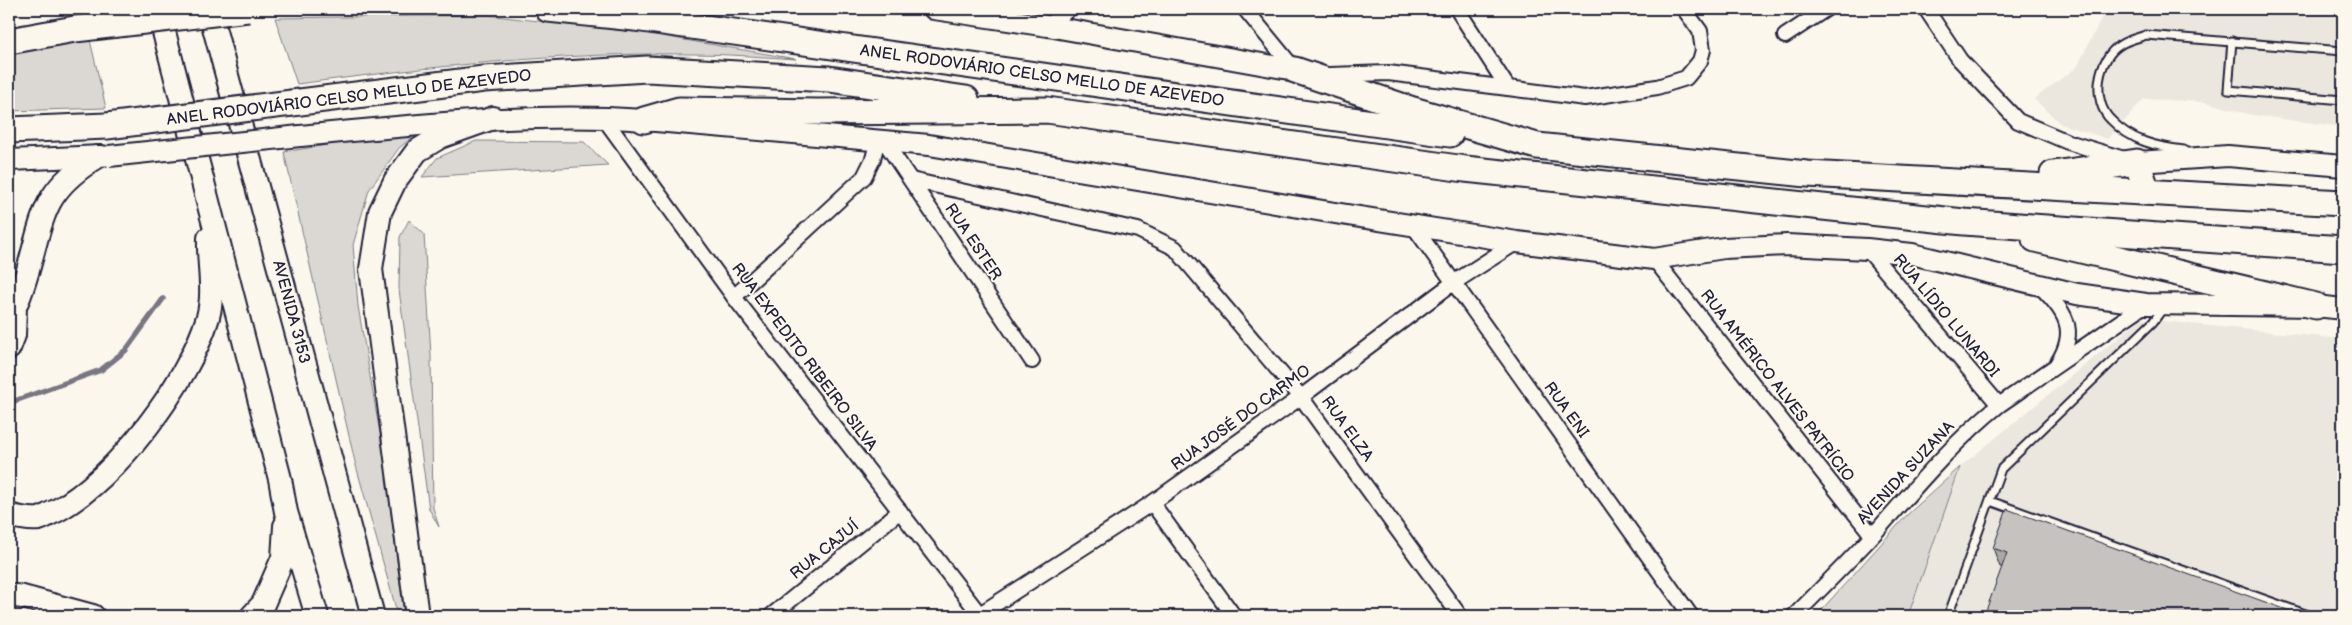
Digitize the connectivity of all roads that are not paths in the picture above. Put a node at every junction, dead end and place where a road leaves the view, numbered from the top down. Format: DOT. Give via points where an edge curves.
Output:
graph roads {
  1 [pos="158,9"];
  2 [pos="209,9"];
  3 [pos="248,9"];
  4 [pos="548,9"];
  5 [pos="934,9"];
  6 [pos="1069,9"];
  7 [pos="1245,9"];
  8 [pos="1456,9"];
  9 [pos="1684,9"];
  10 [pos="1826,9"];
  11 [pos="1926,9"];
  12 [pos="1048,26"];
  13 [pos="1785,36"];
  14 [pos="9,41"];
  15 [pos="2232,42"];
  16 [pos="2343,51"];
  17 [pos="1303,73"];
  18 [pos="1505,82"];
  19 [pos="2343,100"];
  20 [pos="1048,110"];
  21 [pos="603,117"];
  22 [pos="494,118"];
  23 [pos="644,120"];
  24 [pos="9,130"];
  25 [pos="881,142"];
  26 [pos="1537,146"];
  27 [pos="103,156"];
  28 [pos="2228,156"];
  29 [pos="9,160"];
  30 [pos="2137,162"];
  31 [pos="2343,166"];
  32 [pos="911,180"];
  33 [pos="1986,183"];
  34 [pos="2147,191"];
  35 [pos="2343,203"];
  36 [pos="213,215"];
  37 [pos="1964,222"];
  38 [pos="1412,224"];
  39 [pos="1517,242"];
  40 [pos="1866,249"];
  41 [pos="2343,249"];
  42 [pos="1654,259"];
  43 [pos="1454,283"];
  44 [pos="2039,284"];
  45 [pos="734,297"];
  46 [pos="2156,304"];
  47 [pos="2343,305"];
  48 [pos="2316,306"];
  49 [pos="2343,309"];
  50 [pos="12,311"];
  51 [pos="9,348"];
  52 [pos="1032,361"];
  53 [pos="2056,366"];
  54 [pos="1301,397"];
  55 [pos="1999,405"];
  56 [pos="1990,500"];
  57 [pos="1152,503"];
  58 [pos="286,512"];
  59 [pos="900,512"];
  60 [pos="9,515"];
  61 [pos="1872,535"];
  62 [pos="9,595"];
  63 [pos="980,615"];
  64 [pos="94,616"];
  65 [pos="252,616"];
  66 [pos="317,616"];
  67 [pos="373,616"];
  68 [pos="417,616"];
  69 [pos="771,616"];
  70 [pos="1234,616"];
  71 [pos="1460,616"];
  72 [pos="1692,616"];
  73 [pos="1794,616"];
  74 [pos="1948,616"];
  75 [pos="2311,616"];
  1 -- 36 [label="highway"];
  2 -- 67 [label="highway, AVENIDA 3153"];
  3 -- 14 [label="highway, bridge" via="75,29"];
  4 -- 26 [label="highway, ANEL RODOVIÁRIO CELSO MELLO DE AZEVEDO" via="635,18"];
  5 -- 12 [label="main road"];
  6 -- 12 [label="street"];
  7 -- 17 [label="street"];
  8 -- 18 [label="street"];
  9 -- 18 [label="street" via="1700,31 1704,50 1700,61 1686,78 1585,98"];
  10 -- 13 [label="street"];
  11 -- 30 [label="street" via="1960,60 2018,121 2068,142"];
  12 -- 17 [label="main road"];
  15 -- 16 [label="lane"];
  15 -- 19 [label="lane" via="2228,90"];
  15 -- 28 [label="lane" via="2146,35 2120,45 2102,66 2098,94 2109,119 2132,136 2156,147"];
  17 -- 18 [label="street" via="1388,73"];
  17 -- 26 [label="highway" via="1413,110"];
  20 -- 23 [label="highway" via="679,110"];
  20 -- 24 [label="highway, ANEL RODOVIÁRIO CELSO MELLO DE AZEVEDO, bridge" via="829,79 647,69 484,79 107,126"];
  20 -- 37 [label="highway" via="1465,170"];
  21 -- 22 [label="main road, ANEL RODOVIÁRIO CELSO MELLO DE AZEVEDO"];
  21 -- 23 [label="main road, ANEL RODOVIÁRIO CELSO MELLO DE AZEVEDO"];
  21 -- 45 [label="street, RUA EXPEDITO RIBEIRO SILVA"];
  22 -- 27 [label="main road, ANEL RODOVIÁRIO CELSO MELLO DE AZEVEDO, bridge"];
  22 -- 68 [label="highway" via="440,137 417,151 395,181 380,212 375,241 372,278"];
  23 -- 25 [label="main road, ANEL RODOVIÁRIO CELSO MELLO DE AZEVEDO"];
  25 -- 32 [label="street, RUA ESTER"];
  25 -- 38 [label="main road, ANEL RODOVIÁRIO CELSO MELLO DE AZEVEDO" via="929,145"];
  25 -- 45 [label="street" via="864,177"];
  26 -- 33 [label="highway" via="1807,174"];
  27 -- 29 [label="main road, ANEL RODOVIÁRIO CELSO MELLO DE AZEVEDO"];
  27 -- 50 [label="highway" via="78,168 62,183 44,210 25,281"];
  28 -- 30 [label="main road"];
  28 -- 31 [label="main road"];
  30 -- 33 [label="highway"];
  30 -- 34 [label="highway"];
  32 -- 52 [label="street, RUA ESTER"];
  32 -- 54 [label="street, RUA ELZA" via="1138,230 1174,248"];
  33 -- 34 [label="highway"];
  34 -- 35 [label="highway"];
  36 -- 58 [label="highway"];
  36 -- 60 [label="highway" via="209,240 212,300 207,319 174,386 135,444 94,485 69,504 40,518"];
  37 -- 41 [label="highway"];
  37 -- 48 [label="highway"];
  38 -- 39 [label="main road, ANEL RODOVIÁRIO CELSO MELLO DE AZEVEDO"];
  38 -- 43 [label="street, RUA ENI"];
  39 -- 42 [label="main road, ANEL RODOVIÁRIO CELSO MELLO DE AZEVEDO"];
  39 -- 43 [label="street, RUA JOSÉ DO CARMO"];
  40 -- 42 [label="main road, ANEL RODOVIÁRIO CELSO MELLO DE AZEVEDO" via="1787,245 1724,248"];
  40 -- 44 [label="main road, ANEL RODOVIÁRIO CELSO MELLO DE AZEVEDO" via="1912,254"];
  40 -- 55 [label="street, RUA LÍDIO LUNARDI"];
  42 -- 61 [label="street, RUA AMÉRICO ALVES PATRÍCIO"];
  43 -- 54 [label="street, RUA JOSÉ DO CARMO"];
  43 -- 72 [label="street, RUA ENI"];
  44 -- 46 [label="main road, ANEL RODOVIÁRIO CELSO MELLO DE AZEVEDO" via="2077,294"];
  44 -- 53 [label="street" via="2060,309 2068,325 2066,346"];
  45 -- 59 [label="street, RUA EXPEDITO RIBEIRO SILVA"];
  46 -- 48 [label="main road, ANEL RODOVIÁRIO CELSO MELLO DE AZEVEDO"];
  46 -- 53 [label="street, AVENIDA SUZANA"];
  46 -- 56 [label="lane" via="2153,322 2001,469"];
  47 -- 48 [label="lane"];
  48 -- 49 [label="main road, ANEL RODOVIÁRIO CELSO MELLO DE AZEVEDO"];
  50 -- 51 [label="highway" via="14,335"];
  53 -- 55 [label="street, AVENIDA SUZANA"];
  54 -- 57 [label="street, RUA JOSÉ DO CARMO"];
  54 -- 71 [label="street, RUA ELZA"];
  55 -- 61 [label="street, AVENIDA SUZANA" via="1952,446"];
  56 -- 74 [label="lane"];
  56 -- 75 [label="lane"];
  57 -- 63 [label="street, RUA JOSÉ DO CARMO"];
  57 -- 70 [label="street"];
  58 -- 65 [label="highway" via="283,558 263,604"];
  58 -- 66 [label="highway"];
  59 -- 63 [label="street, RUA EXPEDITO RIBEIRO SILVA"];
  59 -- 69 [label="street, RUA CAJUÍ"];
  61 -- 73 [label="street, AVENIDA SUZANA"];
  62 -- 64 [label="highway"];
}
